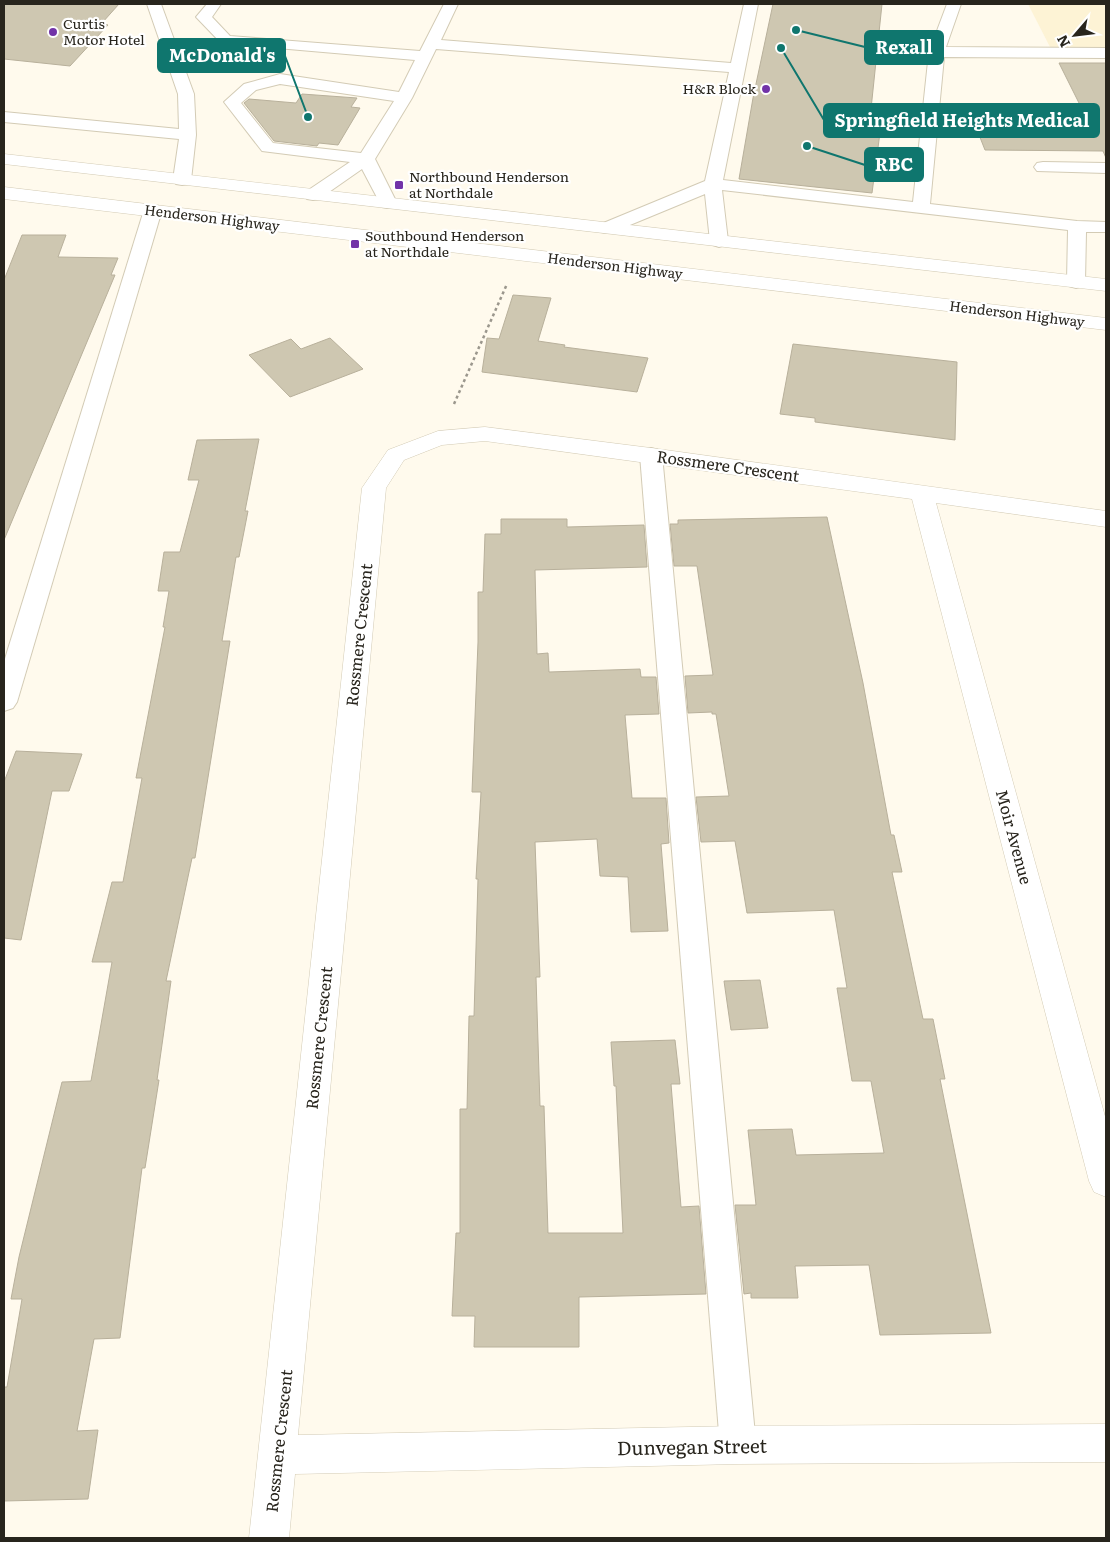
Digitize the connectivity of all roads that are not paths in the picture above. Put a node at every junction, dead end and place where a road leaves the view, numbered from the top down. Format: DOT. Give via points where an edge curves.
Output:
graph roads {
  1 [pos="154,4"];
  2 [pos="214,4"];
  3 [pos="451,4"];
  4 [pos="751,4"];
  5 [pos="954,4"];
  6 [pos="428,50"];
  7 [pos="937,52"];
  8 [pos="1106,53"];
  9 [pos="738,68"];
  10 [pos="404,98"];
  11 [pos="4,117"];
  12 [pos="188,135"];
  13 [pos="4,159"];
  14 [pos="366,159"];
  15 [pos="1043,167"];
  16 [pos="1106,168"];
  17 [pos="182,180"];
  18 [pos="713,184"];
  19 [pos="4,193"];
  20 [pos="313,195"];
  21 [pos="388,203"];
  22 [pos="921,208"];
  23 [pos="153,210"];
  24 [pos="1077,226"];
  25 [pos="607,228"];
  26 [pos="1106,228"];
  27 [pos="662,234"];
  28 [pos="719,241"];
  29 [pos="655,270"];
  30 [pos="1076,282"];
  31 [pos="1106,285"];
  32 [pos="1076,321"];
  33 [pos="1106,324"];
  34 [pos="651,455"];
  35 [pos="922,493"];
  36 [pos="1106,519"];
  37 [pos="4,702"];
  38 [pos="1106,1181"];
  39 [pos="1106,1443"];
  40 [pos="738,1446"];
  41 [pos="278,1455"];
  42 [pos="270,1538"];
  1 -- 12 [label="lane" via="186,94"];
  2 -- 6 [label="lane" via="204,17 226,40"];
  3 -- 6 [label="lane"];
  4 -- 9 [label="lane"];
  5 -- 7 [label="lane"];
  6 -- 9 [label="lane"];
  6 -- 10 [label="lane"];
  7 -- 8 [label="lane"];
  7 -- 22 [label="lane"];
  9 -- 18 [label="lane"];
  10 -- 14 [label="lane"];
  10 -- 14 [label="lane" via="280,79 250,87 232,102 268,147"];
  11 -- 12 [label="lane"];
  12 -- 17 [label="lane"];
  13 -- 17 [label="street"];
  14 -- 20 [label="lane"];
  14 -- 21 [label="lane"];
  15 -- 16 [label="lane"];
  17 -- 20 [label="street"];
  18 -- 22 [label="lane"];
  18 -- 25 [label="lane"];
  18 -- 28 [label="lane"];
  19 -- 23 [label="street, Henderson Highway"];
  20 -- 21 [label="street"];
  21 -- 25 [label="street"];
  22 -- 24 [label="lane"];
  23 -- 29 [label="street, Henderson Highway"];
  23 -- 37 [label="lane"];
  24 -- 26 [label="lane"];
  24 -- 30 [label="lane"];
  25 -- 27 [label="street"];
  27 -- 28 [label="street"];
  27 -- 29 [label="street"];
  28 -- 30 [label="street"];
  29 -- 32 [label="street, Henderson Highway"];
  30 -- 31 [label="street"];
  30 -- 32 [label="street"];
  32 -- 33 [label="street, Henderson Highway"];
  34 -- 35 [label="street, Rossmere Crescent"];
  34 -- 40 [label="lane"];
  34 -- 41 [label="street, Rossmere Crescent" via="485,434 438,438 396,455 374,488"];
  35 -- 36 [label="street, Rossmere Crescent"];
  35 -- 38 [label="street, Moir Avenue"];
  39 -- 40 [label="street, Dunvegan Street"];
  40 -- 41 [label="street, Dunvegan Street"];
  41 -- 42 [label="street, Rossmere Crescent"];
}
